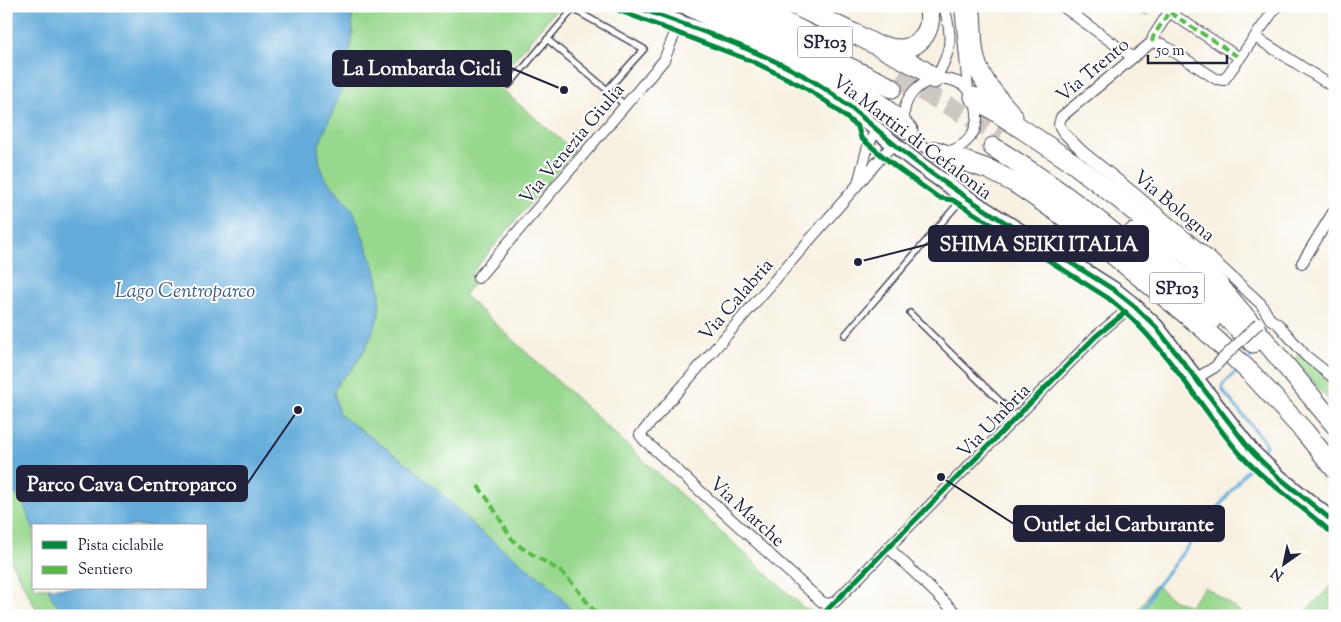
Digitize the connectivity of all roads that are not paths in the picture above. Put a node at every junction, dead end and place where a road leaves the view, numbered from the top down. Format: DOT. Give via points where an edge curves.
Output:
graph roads {
  1 [pos="634,6"];
  2 [pos="689,6"];
  3 [pos="720,6"];
  4 [pos="752,6"];
  5 [pos="796,6"];
  6 [pos="928,6"];
  7 [pos="944,6"];
  8 [pos="960,6"];
  9 [pos="970,6"];
  10 [pos="1062,6"];
  11 [pos="1277,6"];
  12 [pos="680,24"];
  13 [pos="854,33"];
  14 [pos="1255,38"];
  15 [pos="547,40"];
  16 [pos="1152,42"];
  17 [pos="1132,57"];
  18 [pos="1240,58"];
  19 [pos="935,79"];
  20 [pos="509,84"];
  21 [pos="1335,88"];
  22 [pos="607,90"];
  23 [pos="971,93"];
  24 [pos="625,106"];
  25 [pos="1059,120"];
  26 [pos="876,130"];
  27 [pos="908,130"];
  28 [pos="1027,132"];
  29 [pos="893,144"];
  30 [pos="936,151"];
  31 [pos="858,184"];
  32 [pos="965,196"];
  33 [pos="1335,209"];
  34 [pos="1302,262"];
  35 [pos="478,278"];
  36 [pos="1133,305"];
  37 [pos="910,313"];
  38 [pos="1270,319"];
  39 [pos="845,335"];
  40 [pos="1195,379"];
  41 [pos="1335,379"];
  42 [pos="1016,417"];
  43 [pos="1335,425"];
  44 [pos="640,436"];
  45 [pos="1335,436"];
  46 [pos="1335,456"];
  47 [pos="1335,469"];
  48 [pos="1335,523"];
  49 [pos="889,548"];
  50 [pos="835,602"];
  51 [pos="959,616"];
  1 -- 12 [label="street, Via Martiri di Cefalonia"];
  2 -- 27 [label="highway, SP103" via="871,98"];
  3 -- 4 [label="highway, SP103" via="894,83"];
  5 -- 13 [label="highway, SP103"];
  6 -- 13 [label="highway, SP103" via="928,29 921,40 910,47 893,49"];
  7 -- 19 [label="street" via="950,45 947,59"];
  8 -- 23 [label="street"];
  9 -- 28 [label="highway, SP103" via="973,52 981,76"];
  10 -- 17 [label="street"];
  11 -- 14 [label="street, Via Trento"];
  12 -- 24 [label="street, Via Venezia Giulia" via="664,60"];
  12 -- 26 [label="street, Via Martiri di Cefalonia" via="758,53 806,77"];
  13 -- 19 [label="highway, SP103"];
  14 -- 18 [label="street, Via Trento"];
  14 -- 21 [label="street"];
  15 -- 20 [label="lane"];
  15 -- 22 [label="lane"];
  15 -- 22 [label="lane" via="573,9 644,49"];
  16 -- 17 [label="street, Via Trento"];
  16 -- 18 [label="street, Via Trento" via="1162,44 1216,79 1223,80"];
  16 -- 18 [label="street" via="1169,12"];
  17 -- 25 [label="street, Via Trento"];
  19 -- 23 [label="street" via="954,80"];
  19 -- 27 [label="street" via="920,84 910,96 904,115"];
  22 -- 24 [label="lane"];
  23 -- 28 [label="highway, SP103"];
  23 -- 30 [label="street" via="978,117 972,136 956,149"];
  24 -- 35 [label="street, Via Venezia Giulia"];
  25 -- 38 [label="street, Via Bologna" via="1063,132 1083,152 1194,242 1261,304"];
  26 -- 29 [label="street, Via Martiri di Cefalonia"];
  26 -- 31 [label="street, Via Calabria" via="868,146"];
  27 -- 30 [label="street" via="913,139"];
  28 -- 43 [label="highway, SP103" via="1073,163 1190,257 1217,283"];
  29 -- 31 [label="street, Via Calabria"];
  29 -- 32 [label="street, Via Martiri di Cefalonia"];
  30 -- 47 [label="highway, SP103" via="990,170 1015,183 1079,228 1203,328 1252,374"];
  31 -- 44 [label="street, Via Calabria"];
  32 -- 36 [label="street, Via Martiri di Cefalonia" via="1073,263"];
  32 -- 39 [label="lane"];
  33 -- 34 [label="street"];
  36 -- 40 [label="street, Via Martiri di Cefalonia" via="1156,327"];
  36 -- 42 [label="street, Via Umbria" via="1096,336"];
  37 -- 42 [label="lane"];
  38 -- 40 [label="street, bridge" via="1262,320 1215,367"];
  38 -- 41 [label="street, Via Bologna" via="1306,356"];
  40 -- 48 [label="street, Via Martiri di Cefalonia" via="1252,452"];
  42 -- 49 [label="street, Via Umbria"];
  44 -- 50 [label="street, Via Marche" via="822,602"];
  45 -- 46 [label="highway, SP103" via="1264,354 1184,277 1103,209 997,142 1163,275 1259,368"];
  49 -- 50 [label="street, Via Umbria"];
  49 -- 51 [label="street"];
}
